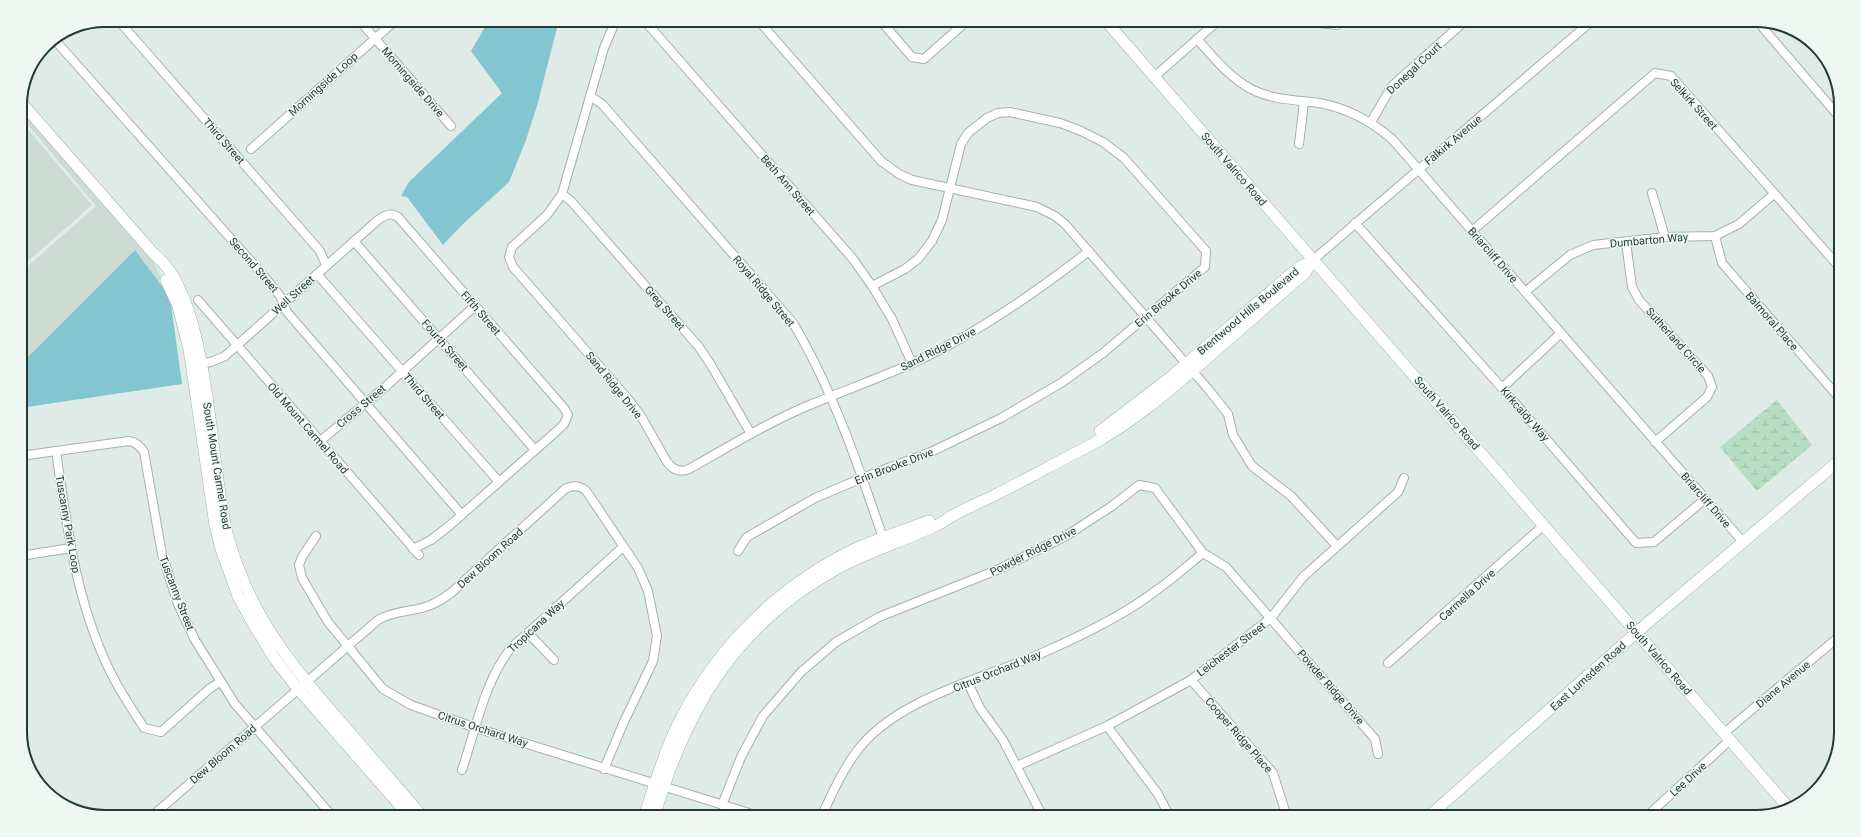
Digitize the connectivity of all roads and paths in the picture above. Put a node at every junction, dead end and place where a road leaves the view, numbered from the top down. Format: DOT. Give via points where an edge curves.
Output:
graph roads {
  1 [pos="124,27"];
  2 [pos="365,27"];
  3 [pos="388,27"];
  4 [pos="613,27"];
  5 [pos="650,27"];
  6 [pos="764,27"];
  7 [pos="886,27"];
  8 [pos="960,27"];
  9 [pos="1111,27"];
  10 [pos="1211,27"];
  11 [pos="1458,27"];
  12 [pos="1585,27"];
  13 [pos="1763,28"];
  14 [pos="375,38"];
  15 [pos="1197,39"];
  16 [pos="58,43"];
  17 [pos="1154,77"];
  18 [pos="590,96"];
  19 [pos="1304,102"];
  20 [pos="27,109"];
  21 [pos="1834,111"];
  22 [pos="1371,122"];
  23 [pos="451,126"];
  24 [pos="1299,144"];
  25 [pos="251,149"];
  26 [pos="1418,170"];
  27 [pos="950,188"];
  28 [pos="1652,193"];
  29 [pos="562,194"];
  30 [pos="1774,194"];
  31 [pos="390,215"];
  32 [pos="1356,223"];
  33 [pos="1472,231"];
  34 [pos="1715,236"];
  35 [pos="1665,237"];
  36 [pos="354,241"];
  37 [pos="1626,242"];
  38 [pos="1089,251"];
  39 [pos="1314,260"];
  40 [pos="1834,261"];
  41 [pos="326,265"];
  42 [pos="317,274"];
  43 [pos="872,286"];
  44 [pos="1526,292"];
  45 [pos="198,300"];
  46 [pos="284,305"];
  47 [pos="475,306"];
  48 [pos="1146,317"];
  49 [pos="1561,333"];
  50 [pos="438,338"];
  51 [pos="237,346"];
  52 [pos="912,363"];
  53 [pos="196,364"];
  54 [pos="1189,367"];
  55 [pos="402,370"];
  56 [pos="1502,388"];
  57 [pos="1834,392"];
  58 [pos="830,397"];
  59 [pos="365,403"];
  60 [pos="752,434"];
  61 [pos="319,442"];
  62 [pos="1655,442"];
  63 [pos="535,450"];
  64 [pos="56,451"];
  65 [pos="27,455"];
  66 [pos="1834,465"];
  67 [pos="862,478"];
  68 [pos="1404,478"];
  69 [pos="499,482"];
  70 [pos="1705,499"];
  71 [pos="462,514"];
  72 [pos="1544,525"];
  73 [pos="316,536"];
  74 [pos="884,542"];
  75 [pos="1744,542"];
  76 [pos="1337,546"];
  77 [pos="622,547"];
  78 [pos="71,548"];
  79 [pos="413,549"];
  80 [pos="738,551"];
  81 [pos="1203,553"];
  82 [pos="27,555"];
  83 [pos="419,556"];
  84 [pos="1272,618"];
  85 [pos="1637,632"];
  86 [pos="528,633"];
  87 [pos="1834,641"];
  88 [pos="348,646"];
  89 [pos="554,660"];
  90 [pos="1388,663"];
  91 [pos="1191,680"];
  92 [pos="220,682"];
  93 [pos="968,683"];
  94 [pos="302,686"];
  95 [pos="1107,726"];
  96 [pos="254,727"];
  97 [pos="476,728"];
  98 [pos="1727,737"];
  99 [pos="1378,754"];
  100 [pos="1017,766"];
  101 [pos="604,768"];
  102 [pos="462,770"];
  103 [pos="659,786"];
  104 [pos="722,804"];
  105 [pos="1786,804"];
  106 [pos="159,810"];
  107 [pos="327,810"];
  108 [pos="404,810"];
  109 [pos="417,810"];
  110 [pos="647,810"];
  111 [pos="655,810"];
  112 [pos="740,810"];
  113 [pos="824,810"];
  114 [pos="1039,810"];
  115 [pos="1166,810"];
  116 [pos="1285,810"];
  117 [pos="1436,810"];
  118 [pos="1653,810"];
  1 -- 41 [label="street, Third Street" via="320,251"];
  2 -- 14 [label="street, Morningside Drive"];
  3 -- 14 [label="street, Morningside Loop"];
  4 -- 18 [label="street, Sand Ridge Drive"];
  5 -- 43 [label="street, Beth Ann Street" via="852,259"];
  6 -- 27 [label="street" via="885,164 908,178"];
  7 -- 8 [label="street" via="912,57 924,59"];
  9 -- 17 [label="street, South Valrico Road"];
  10 -- 15 [label="street"];
  11 -- 22 [label="street, Donegal Court" via="1392,86"];
  12 -- 26 [label="street, Falkirk Avenue"];
  13 -- 21 [label="street"];
  14 -- 23 [label="street, Morningside Drive"];
  14 -- 25 [label="street, Morningside Loop"];
  15 -- 17 [label="street"];
  15 -- 19 [label="street, Briarcliff Drive" via="1223,67 1250,88 1276,98"];
  16 -- 46 [label="street, Second Street" via="255,265 280,296"];
  17 -- 39 [label="street, South Valrico Road"];
  18 -- 29 [label="street, Sand Ridge Drive"];
  18 -- 58 [label="street, Royal Ridge Street" via="602,104 793,323 812,355"];
  19 -- 22 [label="street, Briarcliff Drive" via="1336,107"];
  19 -- 24 [label="street"];
  20 -- 53 [label="street, South Mount Carmel Road" via="154,254 163,261 185,302 192,322"];
  22 -- 26 [label="street, Briarcliff Drive" via="1392,139"];
  26 -- 32 [label="street, Falkirk Avenue"];
  26 -- 33 [label="street, Briarcliff Drive"];
  27 -- 38 [label="street" via="1037,207 1065,224"];
  27 -- 43 [label="street, Erin Brooke Drive" via="942,220 932,241 918,259 905,269"];
  27 -- 48 [label="street, Erin Brooke Drive" via="961,144 973,129 998,113 1010,112 1060,123 1103,142 1124,158 1206,251 1205,267"];
  28 -- 35 [label="street"];
  29 -- 60 [label="street, Greg Street" via="571,201 699,347"];
  29 -- 60 [label="street, Sand Ridge Drive" via="547,215 512,247 510,262 628,399 670,466 676,470 686,471"];
  30 -- 33 [label="street, Selkirk Street" via="1671,76 1655,73"];
  30 -- 34 [label="street, Dumbarton Way" via="1739,224"];
  30 -- 40 [label="street, Selkirk Street"];
  31 -- 36 [label="street, Well Street" via="382,217"];
  31 -- 47 [label="street, Fifth Street" via="398,217"];
  32 -- 39 [label="street, Falkirk Avenue"];
  32 -- 56 [label="street, Kirkcaldy Way"];
  33 -- 44 [label="street, Briarcliff Drive"];
  34 -- 35 [label="street, Dumbarton Way"];
  34 -- 57 [label="street, Balmoral Place" via="1722,263"];
  35 -- 37 [label="street, Dumbarton Way"];
  36 -- 41 [label="street, Well Street"];
  36 -- 50 [label="street, Fourth Street"];
  37 -- 44 [label="street, Dumbarton Way" via="1593,245 1570,255"];
  37 -- 62 [label="street, Sutherland Circle" via="1632,287 1639,300 1708,376 1712,387 1707,397"];
  38 -- 48 [label="street"];
  38 -- 52 [label="street, Sand Ridge Drive" via="1001,315"];
  39 -- 54 [label="street, Brentwood Hills Boulevard" via="1299,267"];
  39 -- 72 [label="street, South Valrico Road"];
  41 -- 42 [label="street, Well Street"];
  42 -- 46 [label="street, Well Street"];
  42 -- 55 [label="street, Third Street"];
  43 -- 52 [label="street, Beth Ann Street" via="892,319"];
  44 -- 49 [label="street, Briarcliff Drive"];
  45 -- 51 [label="street, Old Mount Carmel Road"];
  46 -- 51 [label="street, Well Street"];
  46 -- 59 [label="street, Second Street" via="287,312"];
  47 -- 50 [label="street, Cross Street"];
  47 -- 63 [label="street, Fifth Street" via="568,415 564,424"];
  48 -- 54 [label="street"];
  48 -- 67 [label="street, Erin Brooke Drive" via="1103,353 1061,383 1001,418 934,451"];
  49 -- 56 [label="street"];
  49 -- 62 [label="street, Briarcliff Drive"];
  50 -- 55 [label="street, Cross Street"];
  50 -- 63 [label="street, Fourth Street"];
  51 -- 53 [label="street, Well Street" via="221,358"];
  51 -- 61 [label="street, Old Mount Carmel Road"];
  52 -- 58 [label="street, Sand Ridge Drive"];
  53 -- 94 [label="street, South Mount Carmel Road" via="222,508 234,554 248,591 266,627"];
  54 -- 74 [label="street, Brentwood Hills Boulevard" via="1086,441 1075,452 952,516 935,519"];
  54 -- 76 [label="street" via="1228,414 1233,435 1252,466 1291,496"];
  55 -- 59 [label="street, Cross Street"];
  55 -- 69 [label="street, Third Street"];
  56 -- 70 [label="street, Kirkcaldy Way" via="1636,543 1654,542"];
  58 -- 60 [label="street, Sand Ridge Drive"];
  58 -- 67 [label="street, Royal Ridge Street"];
  59 -- 61 [label="street, Cross Street"];
  59 -- 71 [label="street, Second Street"];
  61 -- 79 [label="street, Old Mount Carmel Road"];
  62 -- 70 [label="street, Briarcliff Drive"];
  63 -- 69 [label="street"];
  64 -- 65 [label="street, Tuscanny Street"];
  64 -- 78 [label="street, Tuscanny Park Loop"];
  64 -- 92 [label="street, Tuscanny Street" via="129,441 138,444 144,452 159,545 172,588 190,631"];
  66 -- 75 [label="street, East Lumsden Road"];
  67 -- 74 [label="street, Royal Ridge Street"];
  67 -- 80 [label="street, Erin Brooke Drive" via="815,498 769,524 747,537"];
  68 -- 76 [label="street, Leichester Street" via="1398,492"];
  69 -- 71 [label="street"];
  70 -- 75 [label="street, Briarcliff Drive"];
  71 -- 79 [label="street" via="438,535"];
  72 -- 85 [label="street, South Valrico Road"];
  72 -- 90 [label="street, Carmella Drive"];
  73 -- 88 [label="street, Citrus Orchard Way" via="299,565 302,578 328,622"];
  74 -- 103 [label="street, Brentwood Hills Boulevard" via="853,550 807,577 774,601 737,637 712,668 682,716 667,748"];
  75 -- 85 [label="street, East Lumsden Road"];
  76 -- 84 [label="street, Leichester Street" via="1303,576"];
  77 -- 86 [label="street, Tropicana Way"];
  77 -- 88 [label="street, Dew Bloom Road" via="587,492 580,487 568,488 448,595 425,607 389,614 378,620"];
  77 -- 101 [label="street, Dew Bloom Road" via="638,568 648,591 657,636 653,662"];
  78 -- 82 [label="street"];
  78 -- 92 [label="street, Tuscanny Park Loop" via="94,631 114,678 144,728 161,732"];
  79 -- 83 [label="street, Old Mount Carmel Road"];
  81 -- 84 [label="street, Powder Ridge Drive" via="1226,568"];
  81 -- 93 [label="street, Citrus Orchard Way" via="1157,590 1084,633"];
  81 -- 104 [label="street, Powder Ridge Drive" via="1155,488 1139,485 1066,536 996,570 879,617 836,642 801,672 763,716 741,757"];
  84 -- 91 [label="street, Leichester Street"];
  84 -- 99 [label="street, Powder Ridge Drive" via="1375,739"];
  85 -- 98 [label="street, South Valrico Road"];
  85 -- 117 [label="street, East Lumsden Road"];
  86 -- 89 [label="street"];
  86 -- 97 [label="street, Tropicana Way" via="499,663"];
  87 -- 98 [label="street, Diane Avenue"];
  88 -- 94 [label="street, Dew Bloom Road"];
  88 -- 97 [label="street, Citrus Orchard Way" via="383,689 411,705"];
  91 -- 95 [label="street, Leichester Street"];
  91 -- 116 [label="street, Cooper Ridge Place" via="1273,773"];
  92 -- 96 [label="street, Tuscanny Street"];
  93 -- 100 [label="street" via="980,708 1000,735"];
  93 -- 113 [label="street, Citrus Orchard Way" via="935,695 891,719 858,750 841,774"];
  94 -- 96 [label="street, Dew Bloom Road"];
  94 -- 108 [label="street, South Mount Carmel Road"];
  94 -- 109 [label="street, South Mount Carmel Road"];
  95 -- 100 [label="street, Leichester Street"];
  95 -- 115 [label="street" via="1158,794"];
  96 -- 106 [label="street, Dew Bloom Road"];
  96 -- 107 [label="street, Tuscanny Street"];
  97 -- 101 [label="street, Citrus Orchard Way"];
  97 -- 102 [label="street, Tropicana Way"];
  98 -- 105 [label="street, South Valrico Road"];
  98 -- 118 [label="street, Lee Drive"];
  100 -- 114 [label="street"];
  101 -- 103 [label="street, Citrus Orchard Way"];
  103 -- 104 [label="street, Citrus Orchard Way"];
  103 -- 110 [label="street, Brentwood Hills Boulevard"];
  103 -- 111 [label="street, Brentwood Hills Boulevard"];
  104 -- 112 [label="street, Citrus Orchard Way"];
}
